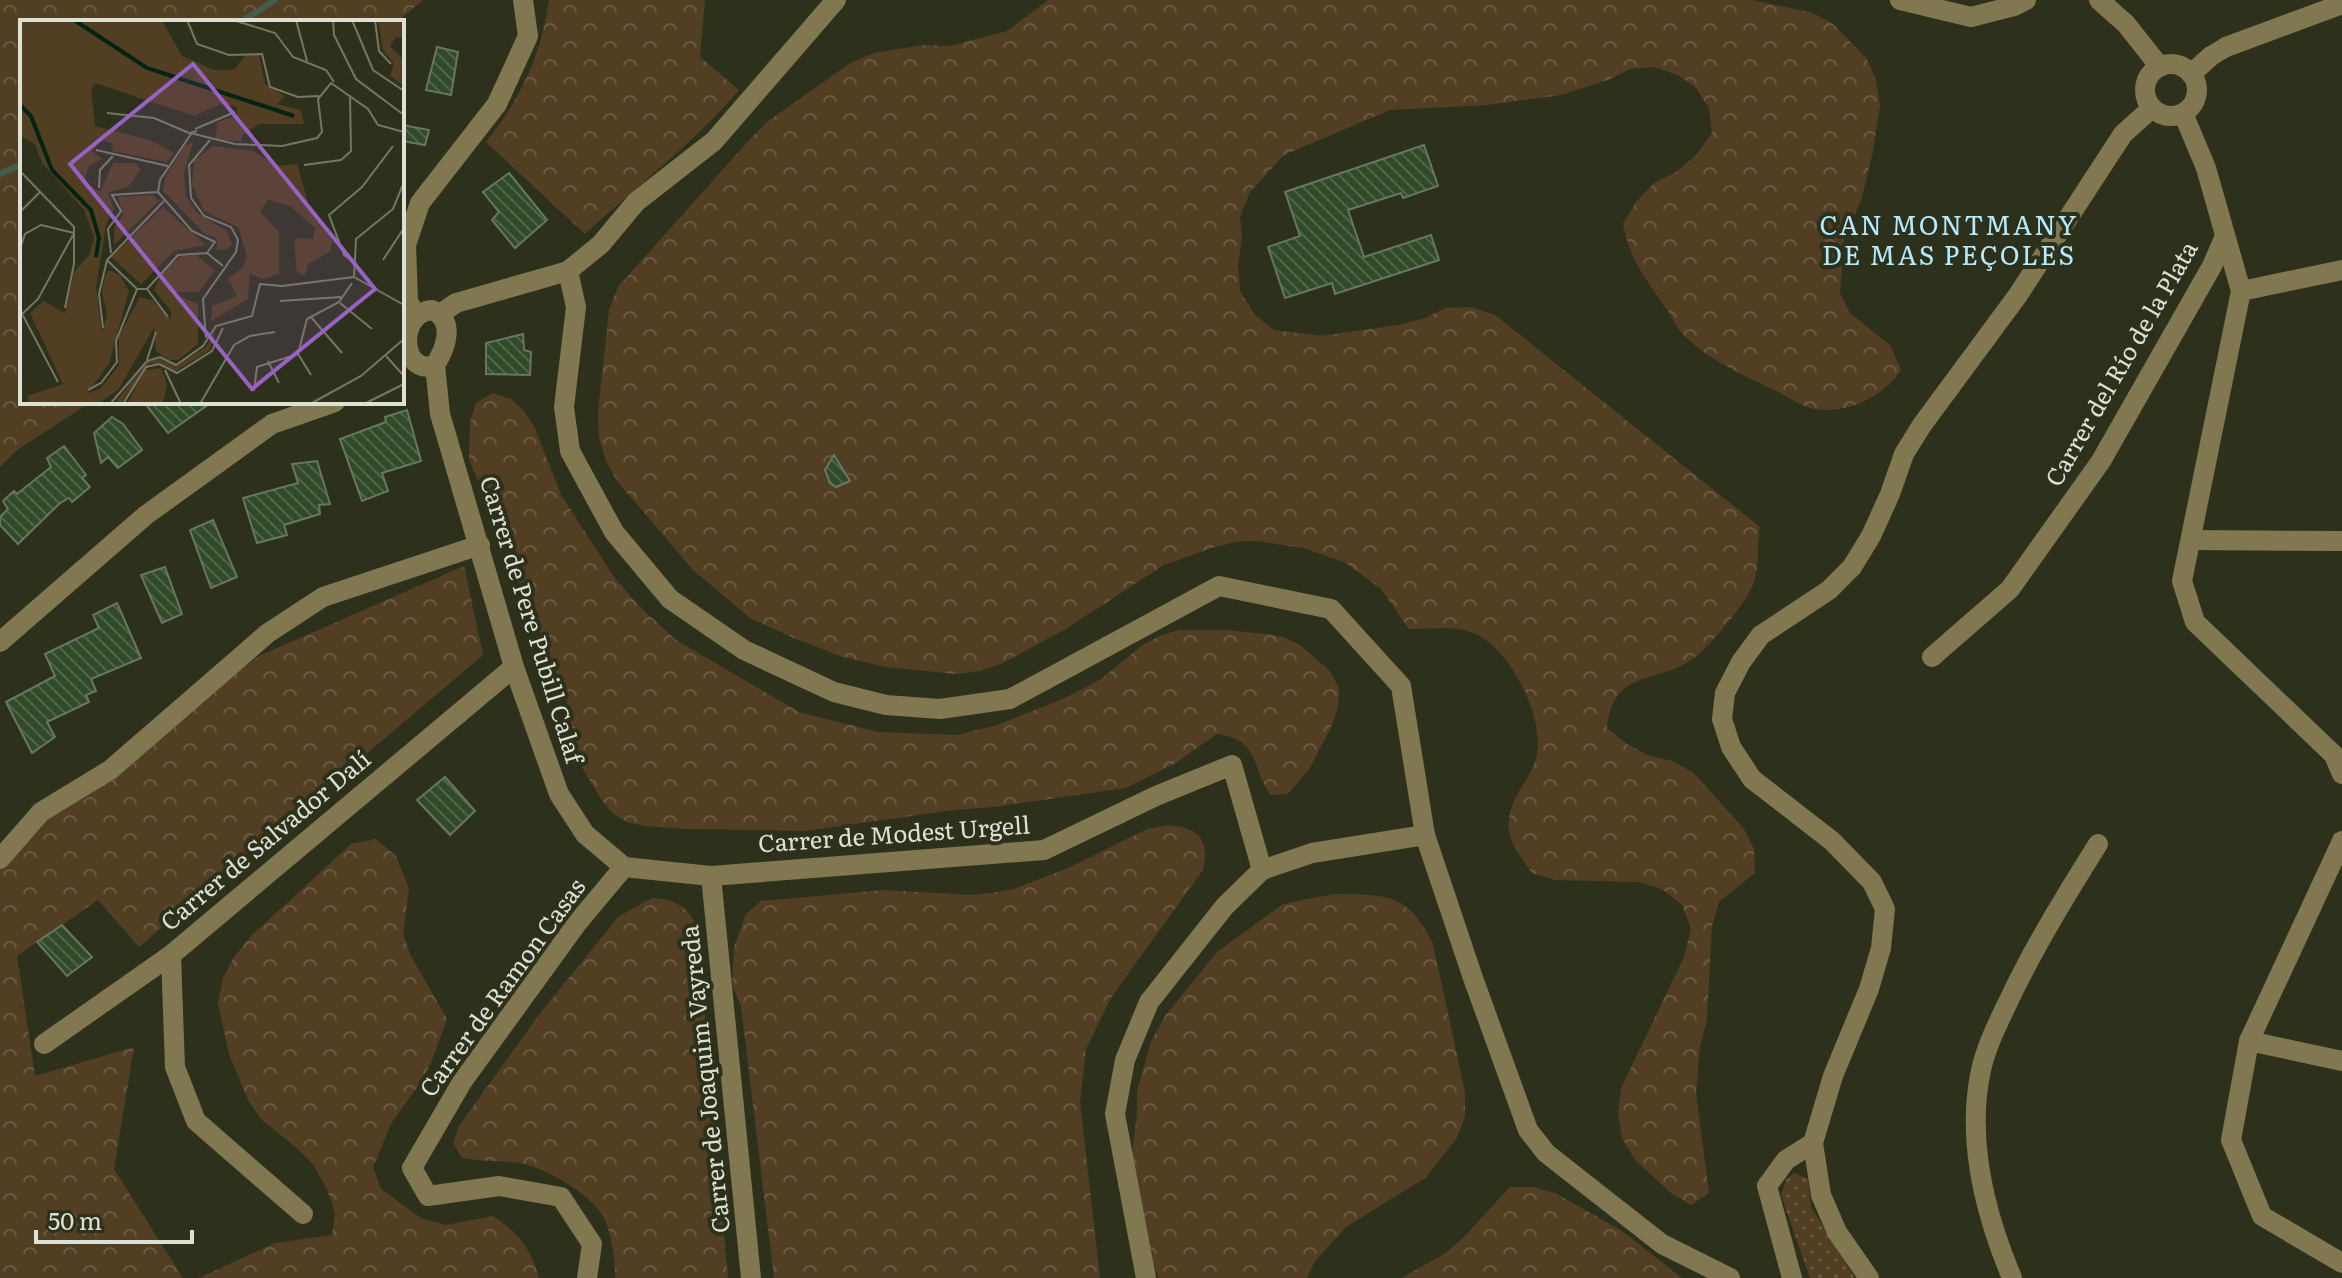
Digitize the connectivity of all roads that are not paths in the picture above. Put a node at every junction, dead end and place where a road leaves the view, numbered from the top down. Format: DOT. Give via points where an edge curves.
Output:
graph roads {
  1 [pos="523,0"];
  2 [pos="836,0"];
  3 [pos="1900,0"];
  4 [pos="2026,0"];
  5 [pos="2099,0"];
  6 [pos="2342,4"];
  7 [pos="2160,67"];
  8 [pos="2191,74"];
  9 [pos="2152,108"];
  10 [pos="2183,113"];
  11 [pos="2225,236"];
  12 [pos="2342,270"];
  13 [pos="568,271"];
  14 [pos="2241,291"];
  15 [pos="440,314"];
  16 [pos="415,315"];
  17 [pos="418,370"];
  18 [pos="329,404"];
  19 [pos="2191,540"];
  20 [pos="2342,541"];
  21 [pos="480,545"];
  22 [pos="0,642"];
  23 [pos="1932,657"];
  24 [pos="514,667"];
  25 [pos="2342,774"];
  26 [pos="1425,835"];
  27 [pos="2342,841"];
  28 [pos="2098,844"];
  29 [pos="0,859"];
  30 [pos="624,867"];
  31 [pos="1262,870"];
  32 [pos="711,876"];
  33 [pos="171,955"];
  34 [pos="2249,1041"];
  35 [pos="44,1044"];
  36 [pos="2342,1061"];
  37 [pos="1813,1143"];
  38 [pos="303,1214"];
  39 [pos="2342,1263"];
  40 [pos="587,1278"];
  41 [pos="751,1278"];
  42 [pos="1146,1278"];
  43 [pos="1730,1278"];
  44 [pos="1792,1278"];
  45 [pos="1869,1278"];
  46 [pos="2012,1278"];
  1 -- 16 [label="street" via="528,36 497,104 420,203 406,245 408,301"];
  2 -- 13 [label="street" via="714,141 636,202 601,244"];
  3 -- 4 [label="street" via="1971,17"];
  5 -- 7 [label="street"];
  6 -- 8 [label="street" via="2226,47"];
  7 -- 8 [label="street" via="2174,64"];
  7 -- 9 [label="street" via="2146,83"];
  8 -- 10 [label="street" via="2197,91"];
  9 -- 10 [label="street" via="2166,115"];
  9 -- 37 [label="street" via="2123,134 2018,295 1922,425 1852,567 1829,590 1761,635 1725,693 1722,719 1731,747 1752,779 1832,841 1872,882 1885,909 1869,989 1833,1076"];
  10 -- 11 [label="street"];
  11 -- 14 [label="street"];
  11 -- 23 [label="street, Carrer del Río de la Plata" via="2092,474 2010,589"];
  12 -- 14 [label="street"];
  13 -- 15 [label="street" via="456,303"];
  13 -- 26 [label="street" via="576,307 564,407 570,451 614,532 670,599 744,650 834,692 886,705 940,709 1010,699 1219,586 1331,609 1401,686"];
  14 -- 19 [label="street"];
  15 -- 16 [label="street" via="432,310"];
  15 -- 17 [label="street" via="446,342"];
  16 -- 17 [label="street" via="408,348"];
  17 -- 21 [label="street, Carrer de Pere Pubill Calaf" via="440,414"];
  18 -- 22 [label="street" via="272,424 146,515"];
  19 -- 20 [label="street"];
  19 -- 25 [label="street" via="2182,581 2195,622 2334,755"];
  21 -- 24 [label="street, Carrer de Pere Pubill Calaf"];
  21 -- 29 [label="street" via="312,604 268,633 110,770 41,812"];
  24 -- 30 [label="street, Carrer de Pere Pubill Calaf" via="559,794 585,834"];
  24 -- 33 [label="street, Carrer de Salvador Dalí"];
  26 -- 31 [label="street" via="1312,853"];
  26 -- 43 [label="street" via="1528,1130 1546,1153 1662,1244"];
  27 -- 34 [label="street"];
  28 -- 46 [label="street" via="2027,962 1981,1070 1975,1128 1979,1170"];
  30 -- 32 [label="street, Carrer de Modest Urgell"];
  30 -- 40 [label="street, Carrer de Ramon Casas" via="462,1082 412,1168 428,1196 499,1186 561,1197 592,1244"];
  31 -- 32 [label="street, Carrer de Modest Urgell" via="1232,765 1044,850"];
  31 -- 42 [label="street" via="1225,906 1149,1002 1125,1060 1115,1114"];
  32 -- 41 [label="street, Carrer de Joaquim Vayreda"];
  33 -- 35 [label="street, Carrer de Salvador Dalí"];
  33 -- 38 [label="street" via="175,1067 196,1121"];
  34 -- 36 [label="street"];
  34 -- 39 [label="street" via="2231,1140 2262,1216"];
  37 -- 44 [label="street" via="1786,1160 1767,1186"];
  37 -- 45 [label="street" via="1821,1195 1837,1232"];
}
